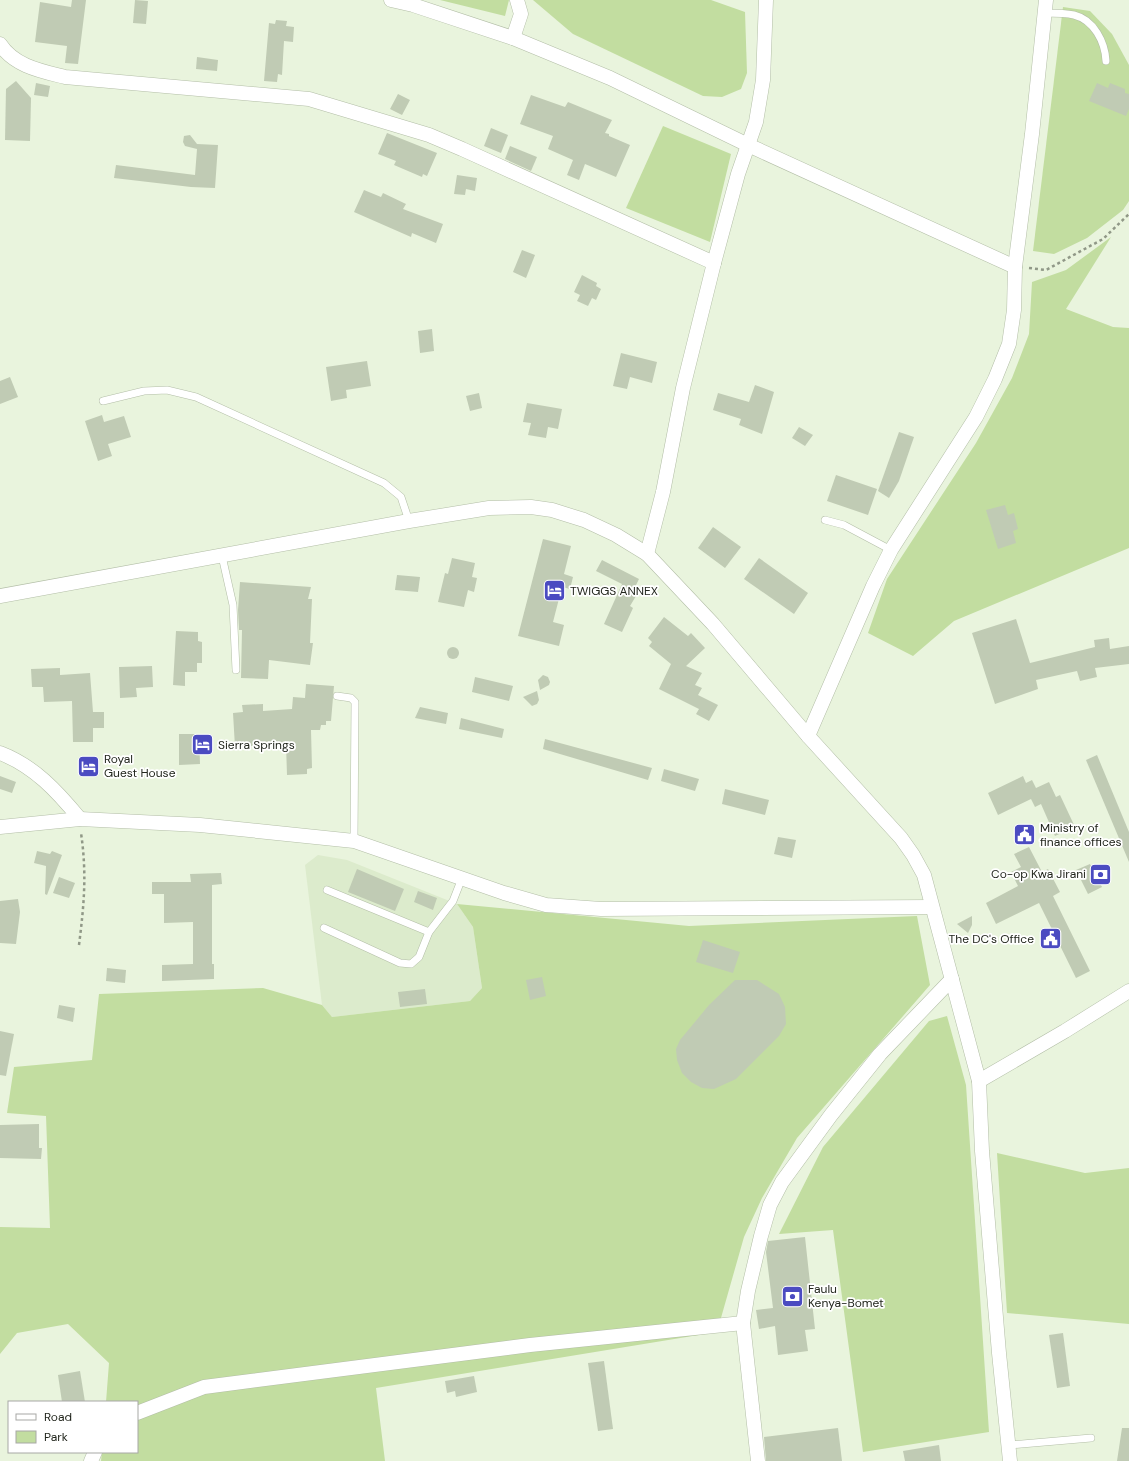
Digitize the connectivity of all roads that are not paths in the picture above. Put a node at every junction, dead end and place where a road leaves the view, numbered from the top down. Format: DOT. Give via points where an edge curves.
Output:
graph roads {
  1 [pos="391,0"];
  2 [pos="517,0"];
  3 [pos="766,0"];
  4 [pos="1045,6"];
  5 [pos="513,38"];
  6 [pos="0,44"];
  7 [pos="1106,61"];
  8 [pos="748,145"];
  9 [pos="714,263"];
  10 [pos="1015,267"];
  11 [pos="103,401"];
  12 [pos="825,520"];
  13 [pos="409,521"];
  14 [pos="891,550"];
  15 [pos="647,554"];
  16 [pos="222,556"];
  17 [pos="0,596"];
  18 [pos="236,670"];
  19 [pos="337,696"];
  20 [pos="808,736"];
  21 [pos="0,753"];
  22 [pos="80,819"];
  23 [pos="0,827"];
  24 [pos="354,841"];
  25 [pos="462,878"];
  26 [pos="327,890"];
  27 [pos="932,907"];
  28 [pos="324,928"];
  29 [pos="430,932"];
  30 [pos="952,979"];
  31 [pos="1129,990"];
  32 [pos="979,1080"];
  33 [pos="743,1323"];
  34 [pos="138,1413"];
  35 [pos="1091,1438"];
  36 [pos="1009,1445"];
  37 [pos="758,1461"];
  38 [pos="1010,1461"];
  1 -- 5 [label="street"];
  2 -- 5 [label="street" via="521,14"];
  3 -- 8 [label="street" via="763,80 756,122"];
  4 -- 7 [label="lane" via="1087,21 1099,35 1106,51"];
  4 -- 10 [label="street"];
  5 -- 8 [label="street" via="610,78"];
  6 -- 9 [label="street" via="4,50 27,66 65,77 309,100 428,135"];
  8 -- 9 [label="street"];
  8 -- 10 [label="street"];
  9 -- 15 [label="street"];
  10 -- 14 [label="street" via="1014,310 1009,344 995,379 976,417"];
  11 -- 13 [label="lane" via="144,391 167,390 196,397 384,483 401,497"];
  12 -- 14 [label="lane" via="844,525"];
  13 -- 15 [label="street" via="489,508 531,507 552,510 584,520"];
  13 -- 16 [label="street"];
  14 -- 20 [label="street"];
  15 -- 20 [label="street" via="713,624"];
  16 -- 17 [label="street"];
  16 -- 18 [label="lane" via="233,604"];
  19 -- 24 [label="lane" via="351,698 355,702"];
  20 -- 27 [label="street" via="901,838 924,876"];
  21 -- 22 [label="street" via="13,758 49,784"];
  22 -- 23 [label="street"];
  22 -- 24 [label="street" via="200,825"];
  24 -- 25 [label="street"];
  25 -- 27 [label="street" via="546,905 601,909"];
  25 -- 29 [label="lane" via="453,901"];
  26 -- 29 [label="lane"];
  27 -- 30 [label="street"];
  28 -- 29 [label="lane" via="400,963 411,964 419,957"];
  30 -- 32 [label="street"];
  30 -- 33 [label="street" via="880,1054 830,1115 782,1182 770,1205 760,1236"];
  31 -- 32 [label="street" via="1065,1031"];
  32 -- 36 [label="street" via="997,1337"];
  33 -- 34 [label="street" via="530,1345 204,1387"];
  33 -- 37 [label="street"];
  35 -- 36 [label="lane"];
  36 -- 38 [label="street"];
}
